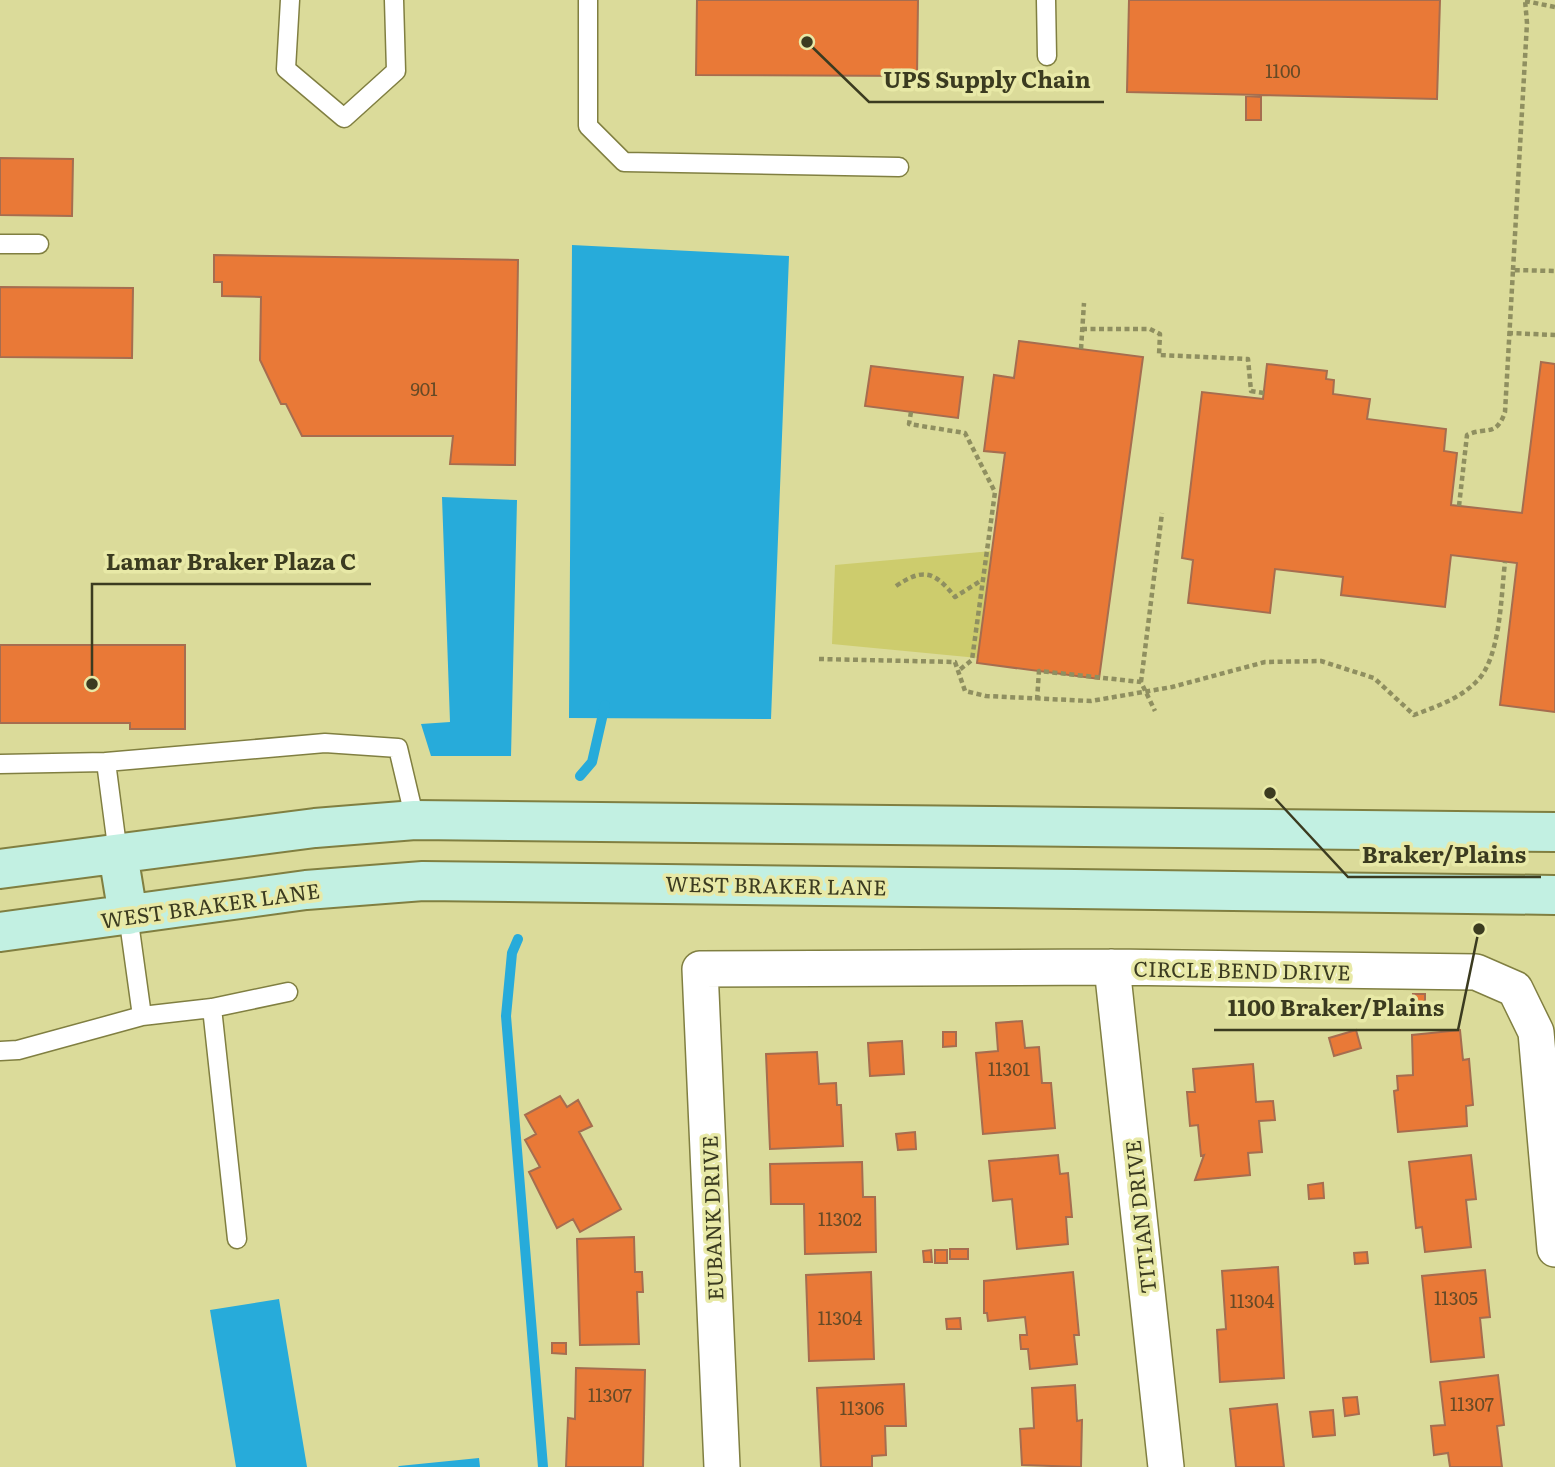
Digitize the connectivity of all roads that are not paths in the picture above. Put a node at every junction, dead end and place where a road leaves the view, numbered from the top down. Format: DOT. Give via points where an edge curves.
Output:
graph roads {
  1 [pos="290,0"];
  2 [pos="394,0"];
  3 [pos="588,0"];
  4 [pos="1046,0"];
  5 [pos="1047,56"];
  6 [pos="899,167"];
  7 [pos="0,244"];
  8 [pos="39,244"];
  9 [pos="106,762"];
  10 [pos="0,764"];
  11 [pos="415,820"];
  12 [pos="1555,832"];
  13 [pos="118,854"];
  14 [pos="0,869"];
  15 [pos="1555,895"];
  16 [pos="128,915"];
  17 [pos="0,932"];
  18 [pos="1112,967"];
  19 [pos="700,969"];
  20 [pos="288,992"];
  21 [pos="212,1008"];
  22 [pos="142,1016"];
  23 [pos="0,1051"];
  24 [pos="237,1239"];
  25 [pos="1555,1249"];
  26 [pos="722,1467"];
  27 [pos="1166,1467"];
  1 -- 2 [label="lane" via="286,69 344,118 396,71"];
  3 -- 6 [label="lane" via="588,126 625,162"];
  4 -- 5 [label="lane"];
  7 -- 8 [label="lane"];
  9 -- 10 [label="lane"];
  9 -- 11 [label="lane" via="325,743 398,748"];
  9 -- 13 [label="lane"];
  11 -- 12 [label="main road"];
  11 -- 13 [label="main road"];
  13 -- 14 [label="main road"];
  13 -- 16 [label="main road"];
  15 -- 16 [label="main road, WEST BRAKER LANE" via="424,881 306,890"];
  16 -- 17 [label="main road, WEST BRAKER LANE"];
  16 -- 22 [label="lane"];
  18 -- 19 [label="street, CIRCLE BEND DRIVE"];
  18 -- 25 [label="street, CIRCLE BEND DRIVE" via="1476,972 1515,989 1536,1032"];
  18 -- 27 [label="street, TITIAN DRIVE"];
  19 -- 26 [label="street, EUBANK DRIVE"];
  20 -- 21 [label="lane"];
  21 -- 22 [label="lane"];
  21 -- 24 [label="lane"];
  22 -- 23 [label="lane"];
}
